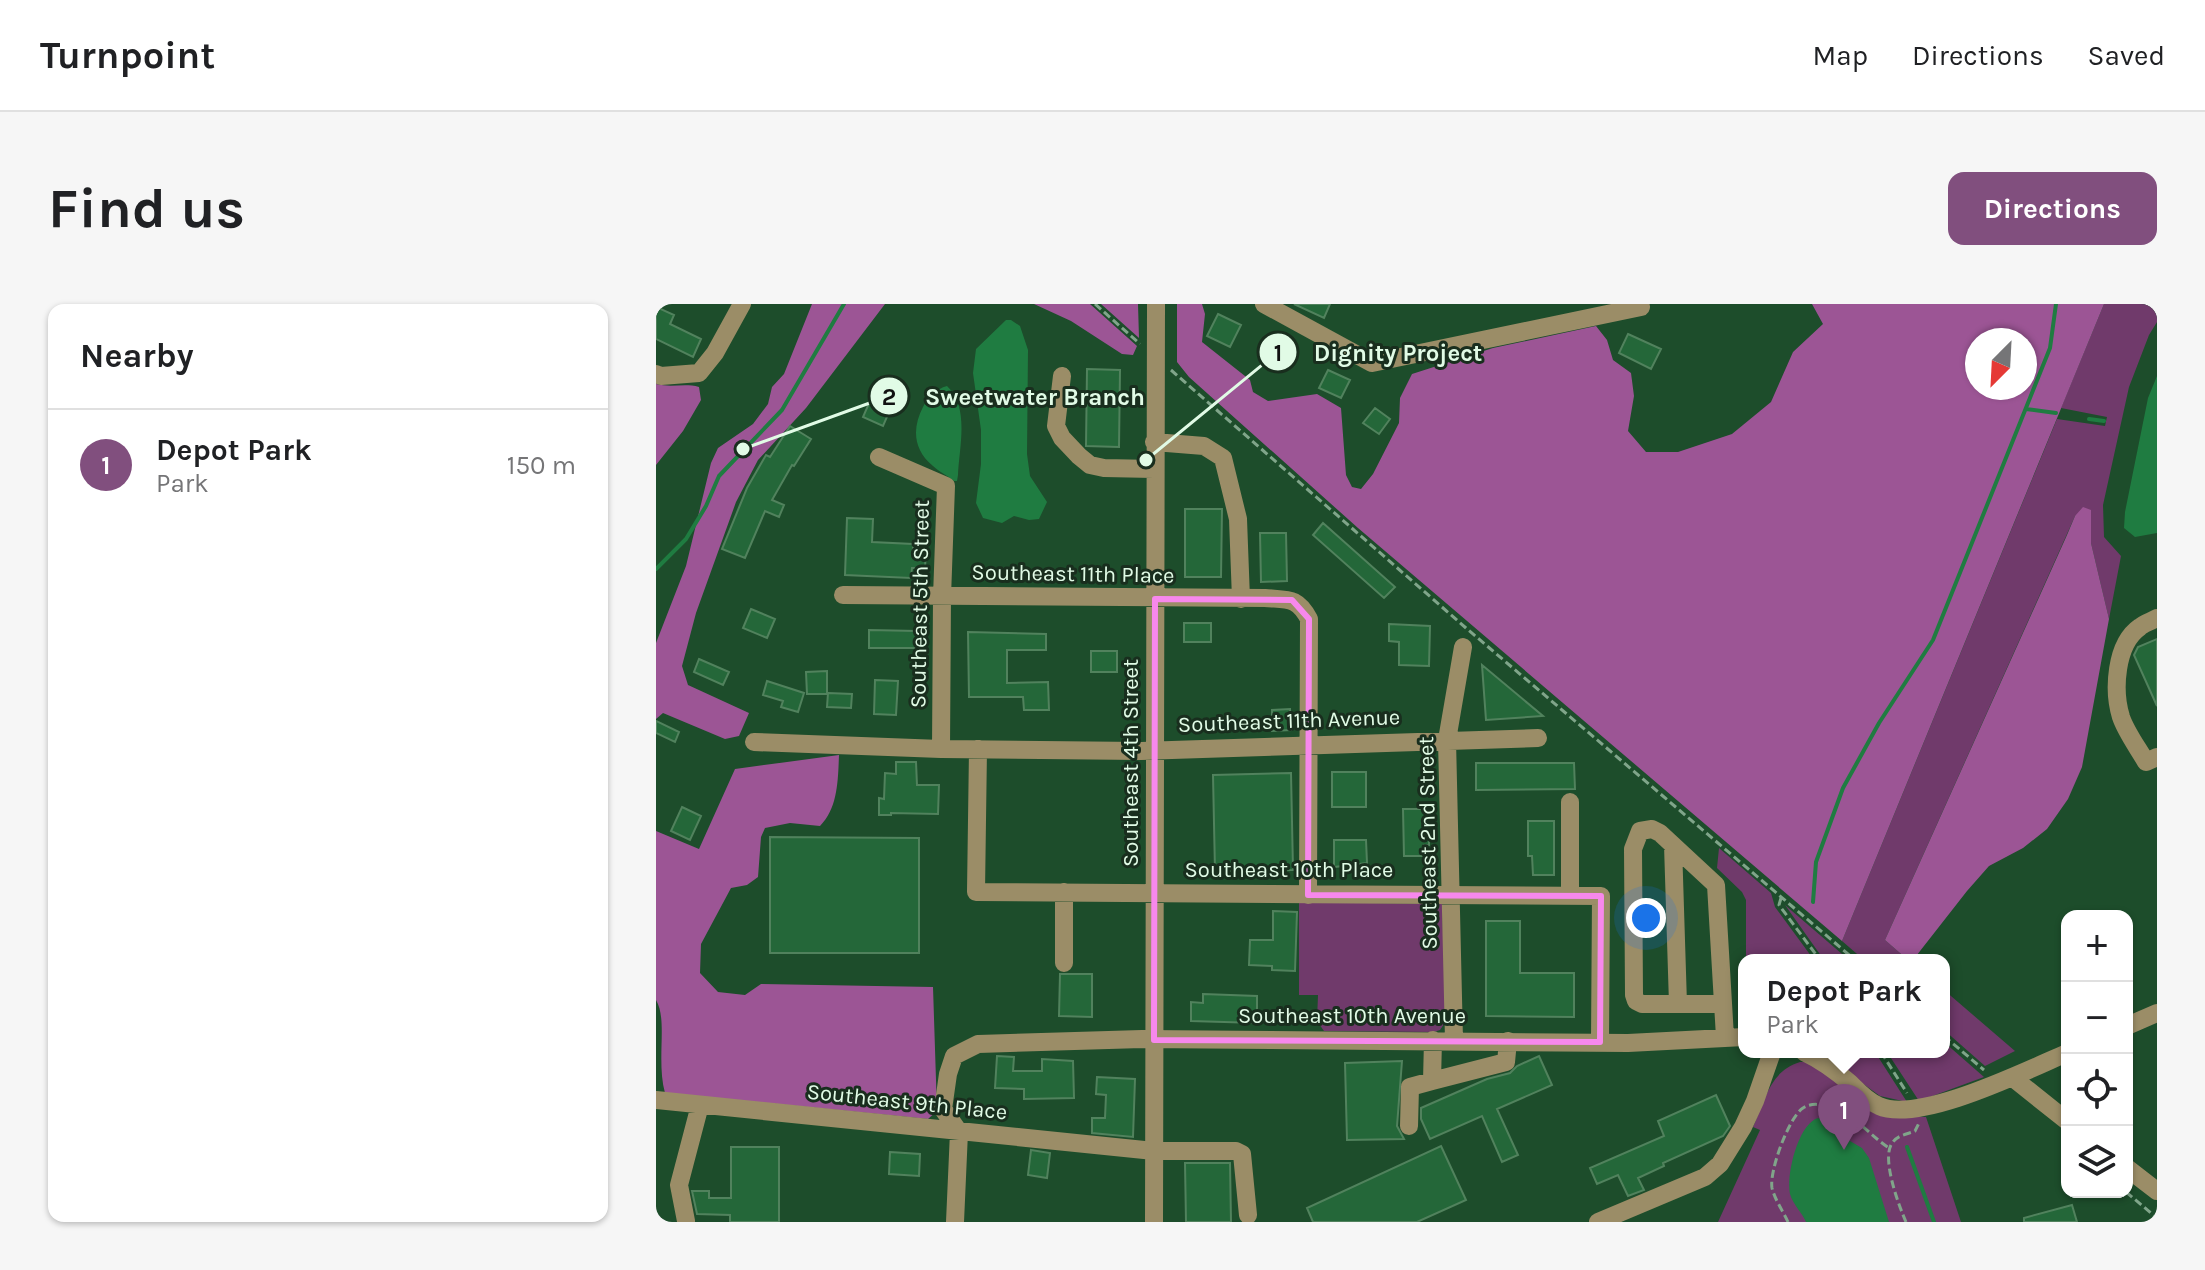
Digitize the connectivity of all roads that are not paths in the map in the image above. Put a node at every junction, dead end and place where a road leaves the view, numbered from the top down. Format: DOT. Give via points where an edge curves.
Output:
graph roads {
  1 [pos="742,304"];
  2 [pos="1156,304"];
  3 [pos="1264,304"];
  4 [pos="1641,307"];
  5 [pos="656,374"];
  6 [pos="1062,376"];
  7 [pos="1154,442"];
  8 [pos="879,457"];
  9 [pos="1154,469"];
  10 [pos="843,595"];
  11 [pos="942,597"];
  12 [pos="1155,599"];
  13 [pos="1241,599"];
  14 [pos="2157,618"];
  15 [pos="1463,647"];
  16 [pos="1538,738"];
  17 [pos="1447,741"];
  18 [pos="754,742"];
  19 [pos="1308,745"];
  20 [pos="941,749"];
  21 [pos="978,749"];
  22 [pos="1155,749"];
  23 [pos="2157,757"];
  24 [pos="1570,802"];
  25 [pos="1673,845"];
  26 [pos="1064,892"];
  27 [pos="1155,893"];
  28 [pos="1452,894"];
  29 [pos="1308,895"];
  30 [pos="1570,895"];
  31 [pos="1064,963"];
  32 [pos="1678,1004"];
  33 [pos="1722,1004"];
  34 [pos="2157,1013"];
  35 [pos="2133,1023"];
  36 [pos="1735,1037"];
  37 [pos="1154,1040"];
  38 [pos="1433,1040"];
  39 [pos="1454,1040"];
  40 [pos="1508,1041"];
  41 [pos="1600,1042"];
  42 [pos="2065,1054"];
  43 [pos="1770,1058"];
  44 [pos="1815,1058"];
  45 [pos="2013,1078"];
  46 [pos="1432,1081"];
  47 [pos="656,1100"];
  48 [pos="700,1105"];
  49 [pos="2061,1116"];
  50 [pos="1409,1126"];
  51 [pos="959,1132"];
  52 [pos="1154,1151"];
  53 [pos="2133,1173"];
  54 [pos="2157,1191"];
  55 [pos="1248,1215"];
  56 [pos="686,1221"];
  57 [pos="955,1222"];
  58 [pos="1154,1222"];
  59 [pos="1598,1222"];
  1 -- 5 [label="street" via="699,373"];
  2 -- 7 [label="street, Southeast 4th Street"];
  3 -- 4 [label="street" via="1372,363"];
  6 -- 9 [label="street" via="1056,426 1062,438 1090,465"];
  7 -- 9 [label="street, Southeast 4th Street"];
  7 -- 13 [label="street" via="1204,446 1223,458 1238,519"];
  8 -- 11 [label="street, Southeast 5th Street" via="946,486"];
  9 -- 12 [label="street, Southeast 4th Street"];
  10 -- 11 [label="street, Southeast 11th Place"];
  11 -- 12 [label="street, Southeast 11th Place"];
  11 -- 20 [label="street, Southeast 5th Street"];
  12 -- 13 [label="street, Southeast 11th Place"];
  12 -- 22 [label="street, Southeast 4th Street"];
  13 -- 19 [label="street, Southeast 11th Place" via="1292,600 1301,604 1309,619"];
  14 -- 23 [label="street" via="2138,627 2126,642 2117,695 2122,719 2146,762"];
  15 -- 17 [label="street, Southeast 2nd Street"];
  16 -- 17 [label="street, Southeast 11th Avenue"];
  17 -- 19 [label="street, Southeast 11th Avenue"];
  17 -- 28 [label="street, Southeast 2nd Street"];
  18 -- 20 [label="street, Southeast 11th Avenue"];
  19 -- 22 [label="street, Southeast 11th Avenue"];
  19 -- 29 [label="street"];
  20 -- 21 [label="street, Southeast 11th Avenue"];
  21 -- 22 [label="street, Southeast 11th Avenue"];
  21 -- 26 [label="street, Southeast 10th Place" via="976,892"];
  22 -- 27 [label="street, Southeast 4th Street"];
  24 -- 30 [label="street"];
  25 -- 32 [label="street"];
  25 -- 32 [label="street" via="1645,828 1634,842 1634,995 1642,1004"];
  25 -- 33 [label="street" via="1718,891"];
  26 -- 27 [label="street, Southeast 10th Place"];
  26 -- 31 [label="street"];
  27 -- 29 [label="street, Southeast 10th Place"];
  27 -- 37 [label="street, Southeast 4th Street"];
  28 -- 29 [label="street, Southeast 10th Place"];
  28 -- 30 [label="street, Southeast 10th Place"];
  28 -- 39 [label="street, Southeast 2nd Street"];
  30 -- 41 [label="street, Southeast 10th Place" via="1601,896"];
  32 -- 33 [label="street"];
  33 -- 36 [label="street"];
  34 -- 35 [label="street"];
  36 -- 41 [label="street, Southeast 10th Avenue"];
  37 -- 38 [label="street, Southeast 10th Avenue"];
  37 -- 51 [label="street, Southeast 10th Avenue" via="978,1044 954,1056 948,1074 943,1109"];
  37 -- 52 [label="street, Southeast 4th Street"];
  38 -- 39 [label="street, Southeast 10th Avenue"];
  38 -- 46 [label="street"];
  39 -- 40 [label="street, Southeast 10th Avenue"];
  40 -- 41 [label="street, Southeast 10th Avenue"];
  40 -- 46 [label="street" via="1506,1062"];
  42 -- 45 [label="street"];
  43 -- 59 [label="street" via="1743,1127 1720,1164 1705,1177"];
  44 -- 45 [label="street" via="1889,1110 1916,1110"];
  45 -- 49 [label="street"];
  46 -- 50 [label="street" via="1410,1087"];
  47 -- 48 [label="street, Southeast 9th Place"];
  48 -- 51 [label="street, Southeast 9th Place"];
  48 -- 56 [label="street" via="679,1185"];
  51 -- 52 [label="street, Southeast 9th Place"];
  51 -- 57 [label="street"];
  52 -- 55 [label="street, Southeast 9th Place" via="1242,1154"];
  52 -- 58 [label="street, Southeast 4th Street"];
  53 -- 54 [label="street"];
}
